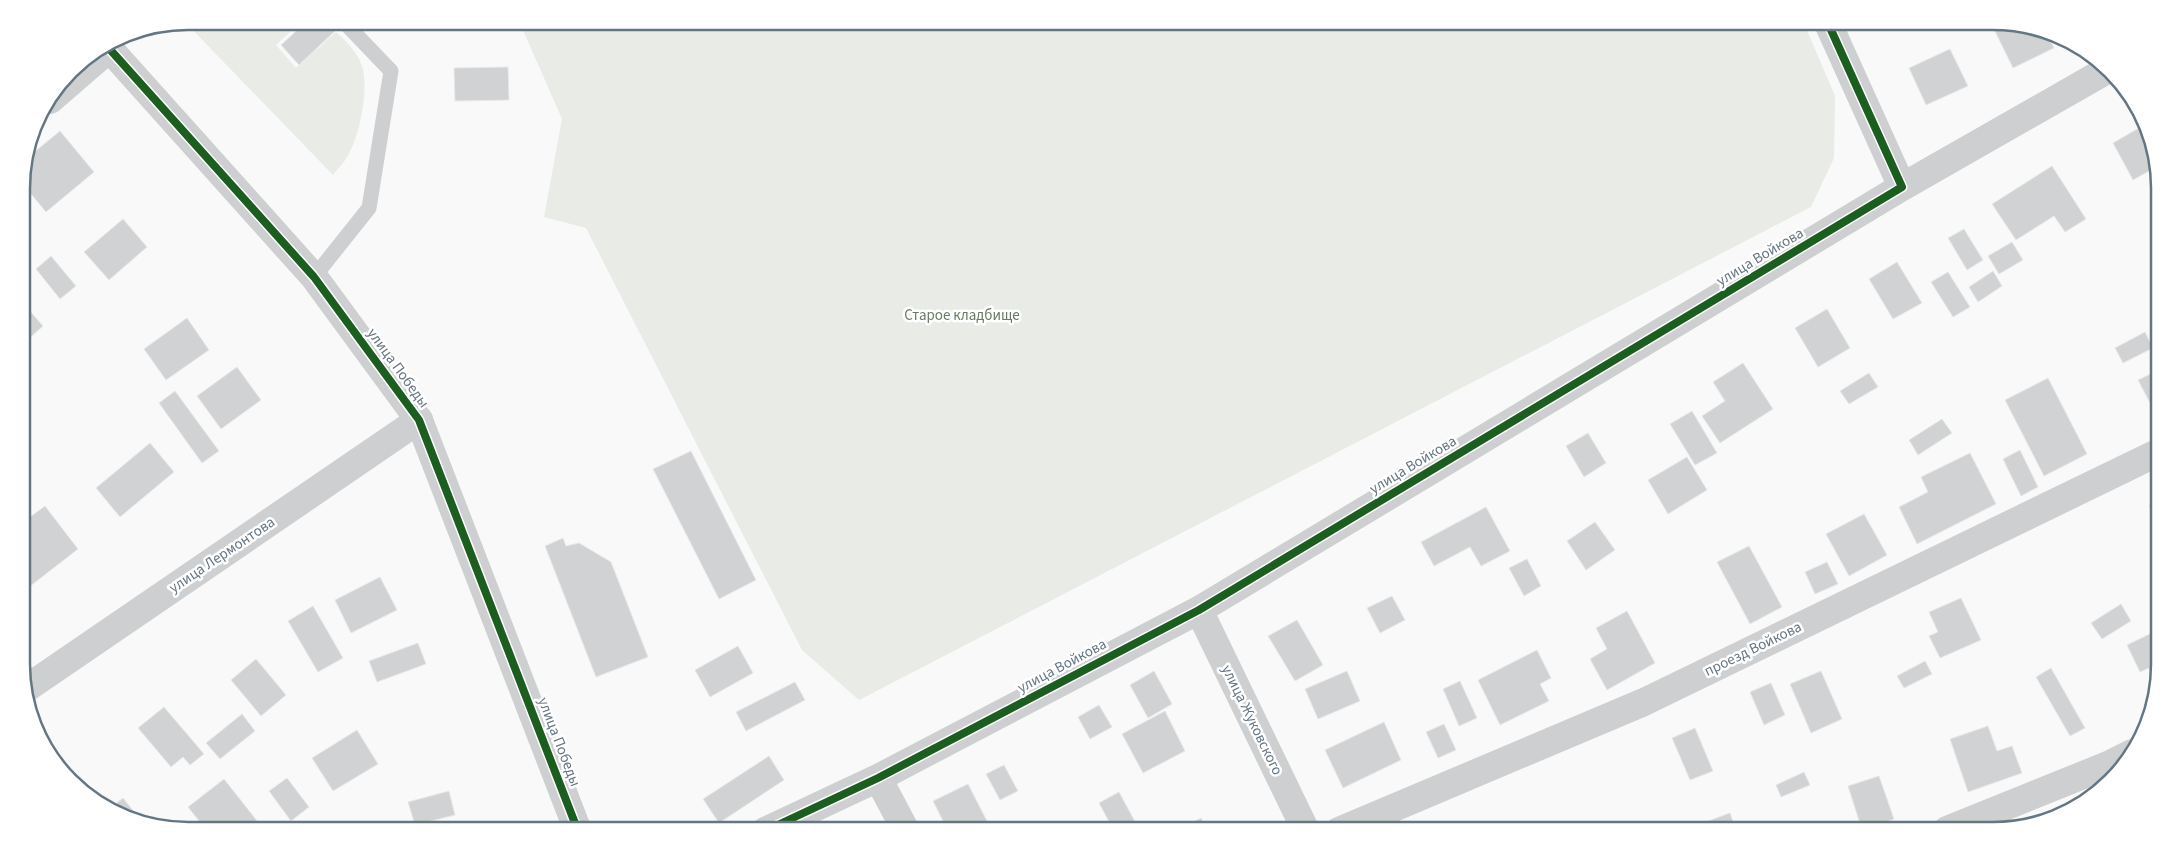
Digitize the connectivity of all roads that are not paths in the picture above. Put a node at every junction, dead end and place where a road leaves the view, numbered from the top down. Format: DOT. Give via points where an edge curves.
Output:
graph roads {
  1 [pos="352,30"];
  2 [pos="1831,30"];
  3 [pos="111,50"];
  4 [pos="2101,73"];
  5 [pos="1902,187"];
  6 [pos="314,277"];
  7 [pos="419,420"];
  8 [pos="2151,456"];
  9 [pos="1199,610"];
  10 [pos="32,685"];
  11 [pos="2118,760"];
  12 [pos="878,778"];
  13 [pos="575,822"];
  14 [pos="784,822"];
  15 [pos="901,822"];
  16 [pos="1302,822"];
  17 [pos="1359,822"];
  18 [pos="1967,822"];
  1 -- 6 [label="lane" via="391,71 369,208"];
  2 -- 5 [label="street"];
  3 -- 6 [label="street, улица Победы"];
  4 -- 5 [label="street, улица Войкова"];
  5 -- 9 [label="street, улица Войкова"];
  6 -- 7 [label="street, улица Победы"];
  7 -- 10 [label="street, улица Лермонтова"];
  7 -- 13 [label="street, улица Победы"];
  8 -- 17 [label="street, проезд Войкова" via="1644,702"];
  9 -- 12 [label="street, улица Войкова"];
  9 -- 16 [label="street, улица Жуковского"];
  11 -- 18 [label="street"];
  12 -- 14 [label="street, улица Войкова"];
  12 -- 15 [label="street"];
}
